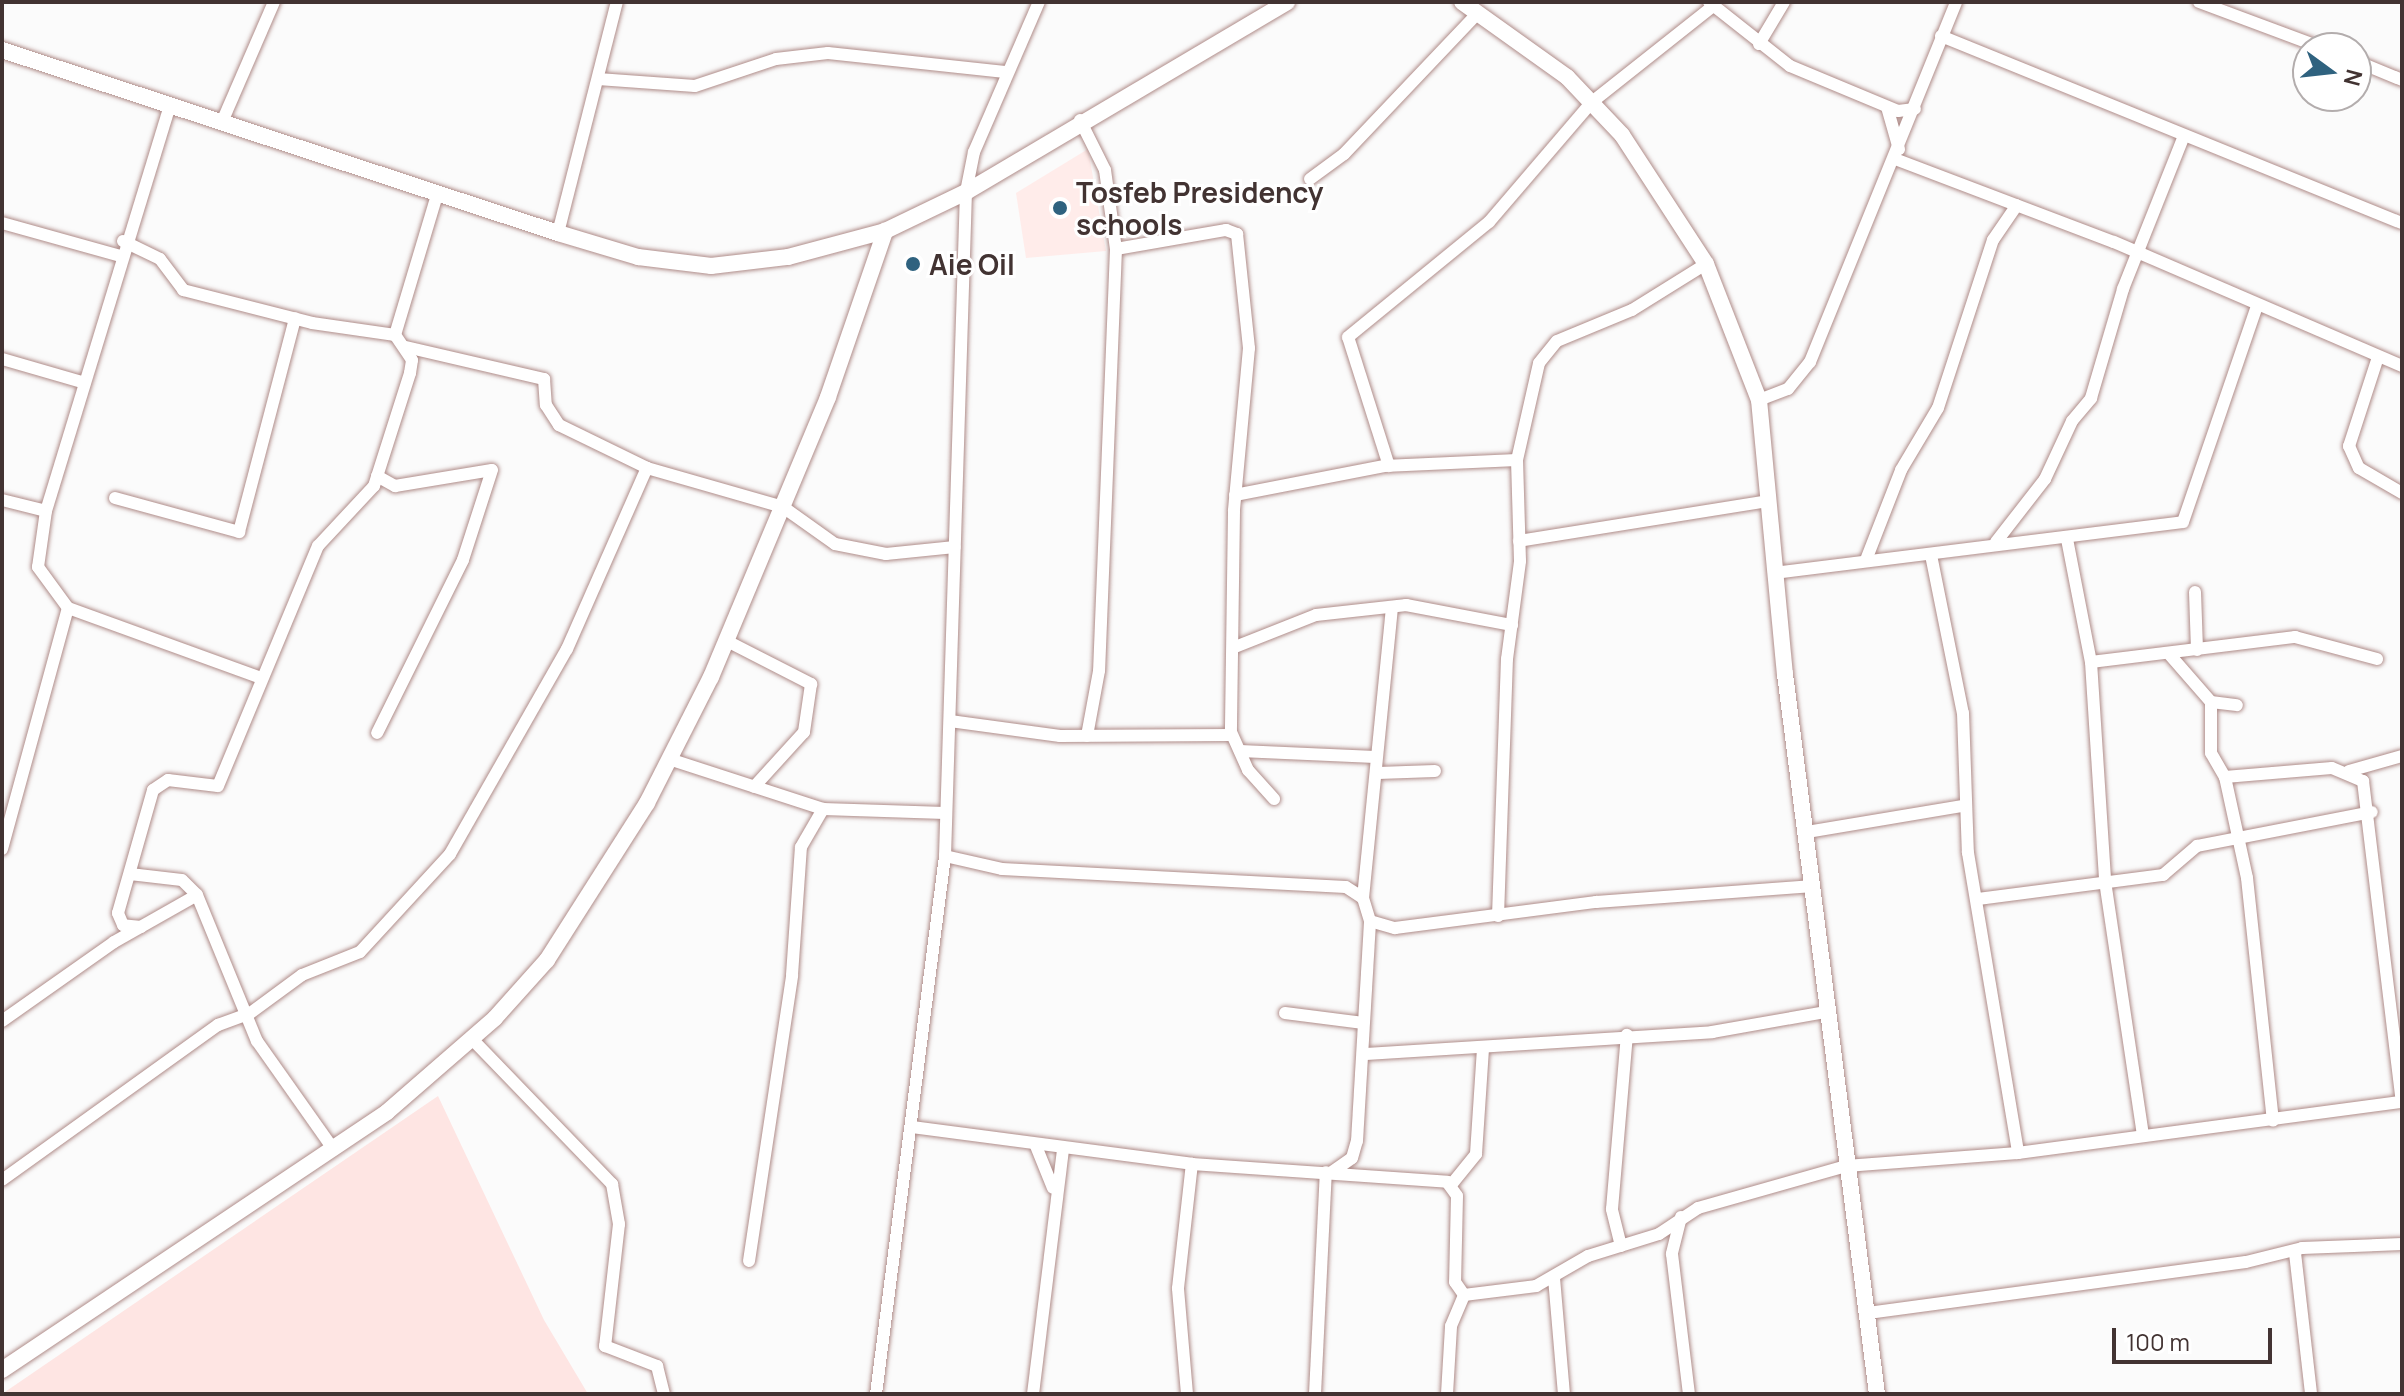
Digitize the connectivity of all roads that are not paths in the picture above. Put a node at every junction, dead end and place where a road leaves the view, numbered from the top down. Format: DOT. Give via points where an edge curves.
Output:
graph roads {
  1 [pos="274,2"];
  2 [pos="617,2"];
  3 [pos="1039,2"];
  4 [pos="1287,2"];
  5 [pos="1462,2"];
  6 [pos="1784,2"];
  7 [pos="1956,2"];
  8 [pos="2199,2"];
  9 [pos="1711,4"];
  10 [pos="2231,7"];
  11 [pos="1478,13"];
  12 [pos="2292,34"];
  13 [pos="1941,36"];
  14 [pos="1759,44"];
  15 [pos="2,50"];
  16 [pos="2372,68"];
  17 [pos="1005,72"];
  18 [pos="598,79"];
  19 [pos="2402,80"];
  20 [pos="1592,102"];
  21 [pos="170,105"];
  22 [pos="1887,107"];
  23 [pos="1915,109"];
  24 [pos="1080,120"];
  25 [pos="222,122"];
  26 [pos="2184,136"];
  27 [pos="1897,154"];
  28 [pos="1310,179"];
  29 [pos="438,192"];
  30 [pos="966,192"];
  31 [pos="2017,205"];
  32 [pos="2,223"];
  33 [pos="2402,223"];
  34 [pos="885,231"];
  35 [pos="558,233"];
  36 [pos="123,241"];
  37 [pos="1116,249"];
  38 [pos="2137,251"];
  39 [pos="120,256"];
  40 [pos="1706,264"];
  41 [pos="2257,306"];
  42 [pos="295,318"];
  43 [pos="395,335"];
  44 [pos="406,347"];
  45 [pos="2378,357"];
  46 [pos="2,359"];
  47 [pos="2402,366"];
  48 [pos="85,383"];
  49 [pos="1759,400"];
  50 [pos="1517,460"];
  51 [pos="1389,466"];
  52 [pos="647,468"];
  53 [pos="377,476"];
  54 [pos="2402,493"];
  55 [pos="1235,495"];
  56 [pos="115,498"];
  57 [pos="2,500"];
  58 [pos="1768,501"];
  59 [pos="783,507"];
  60 [pos="46,511"];
  61 [pos="2067,539"];
  62 [pos="1519,541"];
  63 [pos="1996,542"];
  64 [pos="955,547"];
  65 [pos="1931,555"];
  66 [pos="1866,560"];
  67 [pos="1774,573"];
  68 [pos="2195,592"];
  69 [pos="68,608"];
  70 [pos="1392,608"];
  71 [pos="1512,625"];
  72 [pos="725,640"];
  73 [pos="1235,647"];
  74 [pos="2197,650"];
  75 [pos="2170,655"];
  76 [pos="2377,659"];
  77 [pos="2091,662"];
  78 [pos="261,678"];
  79 [pos="2211,702"];
  80 [pos="2237,705"];
  81 [pos="950,721"];
  82 [pos="377,733"];
  83 [pos="1231,735"];
  84 [pos="1087,736"];
  85 [pos="1240,751"];
  86 [pos="2402,756"];
  87 [pos="1375,757"];
  88 [pos="669,759"];
  89 [pos="1435,771"];
  90 [pos="2349,771"];
  91 [pos="1378,773"];
  92 [pos="2225,777"];
  93 [pos="754,787"];
  94 [pos="1274,799"];
  95 [pos="1963,806"];
  96 [pos="823,809"];
  97 [pos="2372,812"];
  98 [pos="945,813"];
  99 [pos="1807,832"];
  100 [pos="2238,836"];
  101 [pos="2,849"];
  102 [pos="945,856"];
  103 [pos="130,874"];
  104 [pos="2105,881"];
  105 [pos="1813,886"];
  106 [pos="197,895"];
  107 [pos="1363,898"];
  108 [pos="1978,899"];
  109 [pos="1498,916"];
  110 [pos="1370,921"];
  111 [pos="141,927"];
  112 [pos="1826,1012"];
  113 [pos="1285,1013"];
  114 [pos="249,1014"];
  115 [pos="2,1021"];
  116 [pos="1363,1023"];
  117 [pos="1627,1035"];
  118 [pos="472,1039"];
  119 [pos="1483,1049"];
  120 [pos="1366,1054"];
  121 [pos="2402,1102"];
  122 [pos="2273,1121"];
  123 [pos="912,1127"];
  124 [pos="2143,1135"];
  125 [pos="1036,1146"];
  126 [pos="1063,1148"];
  127 [pos="334,1150"];
  128 [pos="2018,1153"];
  129 [pos="1348,1161"];
  130 [pos="1192,1164"];
  131 [pos="1846,1166"];
  132 [pos="1329,1172"];
  133 [pos="1357,1172"];
  134 [pos="2,1180"];
  135 [pos="1451,1185"];
  136 [pos="1053,1188"];
  137 [pos="1681,1217"];
  138 [pos="2402,1244"];
  139 [pos="1621,1246"];
  140 [pos="2295,1253"];
  141 [pos="749,1261"];
  142 [pos="1554,1278"];
  143 [pos="1464,1295"];
  144 [pos="1868,1313"];
  145 [pos="2,1370"];
  146 [pos="664,1394"];
  147 [pos="876,1394"];
  148 [pos="1033,1394"];
  149 [pos="1187,1394"];
  150 [pos="1315,1394"];
  151 [pos="1447,1394"];
  152 [pos="1564,1394"];
  153 [pos="1689,1394"];
  154 [pos="1877,1394"];
  155 [pos="2304,1394"];
  156 [pos="2311,1394"];
  1 -- 25 [label="street"];
  2 -- 18 [label="street"];
  3 -- 17 [label="street"];
  4 -- 24 [label="street"];
  5 -- 11 [label="street"];
  6 -- 14 [label="street"];
  7 -- 13 [label="street"];
  8 -- 10 [label="street"];
  9 -- 14 [label="street"];
  9 -- 20 [label="street"];
  10 -- 12 [label="street"];
  11 -- 20 [label="street"];
  11 -- 28 [label="street" via="1344,154"];
  13 -- 23 [label="street"];
  13 -- 26 [label="street"];
  14 -- 22 [label="street"];
  15 -- 21 [label="street"];
  16 -- 19 [label="street"];
  17 -- 18 [label="street" via="828,53 776,59 684,88"];
  17 -- 30 [label="street"];
  18 -- 35 [label="street"];
  20 -- 40 [label="street" via="1652,177"];
  20 -- 51 [label="street" via="1489,222 1348,337"];
  21 -- 25 [label="street"];
  21 -- 36 [label="street"];
  22 -- 23 [label="street"];
  22 -- 27 [label="street"];
  23 -- 27 [label="street"];
  24 -- 30 [label="street"];
  24 -- 37 [label="street" via="1105,170"];
  25 -- 29 [label="street"];
  26 -- 33 [label="street"];
  26 -- 38 [label="street"];
  27 -- 31 [label="street"];
  27 -- 49 [label="street" via="1802,377"];
  29 -- 35 [label="street"];
  29 -- 43 [label="street"];
  30 -- 34 [label="street"];
  30 -- 64 [label="street"];
  31 -- 38 [label="street"];
  31 -- 66 [label="street" via="1993,240 1938,408 1901,470"];
  32 -- 39 [label="street"];
  34 -- 35 [label="street" via="788,257 711,266 638,257"];
  34 -- 59 [label="street"];
  36 -- 39 [label="street"];
  36 -- 42 [label="street" via="160,259 183,290"];
  37 -- 55 [label="street" via="1226,230 1237,234 1249,348"];
  37 -- 84 [label="street" via="1099,671"];
  38 -- 41 [label="street"];
  38 -- 63 [label="street" via="2091,398 2072,421 2045,479"];
  39 -- 48 [label="street"];
  40 -- 49 [label="street"];
  40 -- 50 [label="street" via="1669,291 1544,351"];
  41 -- 45 [label="street"];
  41 -- 61 [label="street" via="2189,516"];
  42 -- 43 [label="street"];
  42 -- 56 [label="street" via="239,532"];
  43 -- 44 [label="street"];
  44 -- 52 [label="street" via="544,379 546,405 559,425"];
  44 -- 53 [label="street" via="410,373"];
  45 -- 47 [label="street"];
  45 -- 54 [label="street" via="2349,446 2359,468"];
  46 -- 48 [label="street"];
  48 -- 60 [label="street"];
  49 -- 58 [label="street"];
  50 -- 51 [label="street"];
  50 -- 62 [label="street"];
  51 -- 55 [label="street"];
  52 -- 59 [label="street"];
  52 -- 114 [label="street" via="567,649 450,854 360,952 302,975"];
  53 -- 78 [label="street" via="366,502 318,546"];
  53 -- 82 [label="street" via="395,486 492,470 463,560"];
  55 -- 73 [label="street"];
  57 -- 60 [label="street"];
  58 -- 62 [label="street"];
  58 -- 67 [label="street"];
  59 -- 64 [label="street" via="857,552"];
  59 -- 72 [label="street"];
  60 -- 69 [label="street" via="38,567"];
  61 -- 63 [label="street"];
  61 -- 77 [label="street"];
  62 -- 71 [label="street"];
  63 -- 65 [label="street"];
  64 -- 81 [label="street"];
  65 -- 66 [label="street"];
  65 -- 95 [label="street" via="1963,713 1970,779"];
  66 -- 67 [label="street"];
  67 -- 99 [label="street"];
  68 -- 74 [label="street"];
  69 -- 78 [label="street"];
  69 -- 101 [label="street"];
  70 -- 71 [label="street" via="1432,605"];
  70 -- 73 [label="street" via="1316,615"];
  70 -- 87 [label="street"];
  71 -- 109 [label="street"];
  72 -- 88 [label="street"];
  72 -- 93 [label="street" via="811,684 804,732"];
  73 -- 83 [label="street"];
  74 -- 75 [label="street"];
  74 -- 76 [label="street" via="2295,637"];
  75 -- 77 [label="street"];
  75 -- 79 [label="street"];
  77 -- 104 [label="street"];
  78 -- 103 [label="street" via="218,786 168,780 153,790"];
  79 -- 80 [label="street"];
  79 -- 92 [label="street" via="2211,753"];
  81 -- 84 [label="street"];
  81 -- 98 [label="street"];
  83 -- 84 [label="street"];
  83 -- 85 [label="street"];
  85 -- 87 [label="street"];
  85 -- 94 [label="street"];
  86 -- 90 [label="street"];
  87 -- 91 [label="street"];
  88 -- 93 [label="street"];
  88 -- 118 [label="street" via="547,960"];
  89 -- 91 [label="street"];
  90 -- 92 [label="street"];
  90 -- 97 [label="street" via="2363,781"];
  91 -- 107 [label="street"];
  92 -- 100 [label="street"];
  93 -- 96 [label="street"];
  95 -- 99 [label="street"];
  95 -- 108 [label="street"];
  96 -- 98 [label="street"];
  96 -- 141 [label="street" via="801,847 792,975"];
  97 -- 100 [label="street"];
  97 -- 121 [label="street"];
  98 -- 102 [label="street"];
  99 -- 105 [label="street"];
  100 -- 104 [label="street" via="2192,848 2163,875"];
  100 -- 122 [label="street"];
  102 -- 107 [label="street" via="1002,869 1346,887"];
  102 -- 123 [label="street"];
  103 -- 106 [label="street" via="182,880"];
  103 -- 111 [label="street" via="118,913 123,925"];
  104 -- 108 [label="street"];
  104 -- 124 [label="street"];
  105 -- 109 [label="street"];
  105 -- 112 [label="street"];
  106 -- 111 [label="street"];
  106 -- 114 [label="street"];
  107 -- 110 [label="street"];
  108 -- 128 [label="street"];
  109 -- 110 [label="street" via="1395,928"];
  110 -- 116 [label="street"];
  111 -- 115 [label="street"];
  112 -- 117 [label="street" via="1712,1032"];
  112 -- 131 [label="street"];
  113 -- 116 [label="street"];
  114 -- 127 [label="street" via="270,1063"];
  114 -- 134 [label="street" via="218,1025"];
  116 -- 120 [label="street"];
  117 -- 119 [label="street"];
  117 -- 139 [label="street" via="1612,1209"];
  118 -- 127 [label="street"];
  118 -- 146 [label="street" via="612,1184 619,1224 605,1346 657,1366"];
  119 -- 120 [label="street"];
  119 -- 135 [label="street" via="1476,1154"];
  120 -- 129 [label="street" via="1357,1141"];
  121 -- 122 [label="street"];
  122 -- 124 [label="street"];
  123 -- 125 [label="street"];
  123 -- 147 [label="street"];
  124 -- 128 [label="street"];
  125 -- 126 [label="street"];
  125 -- 136 [label="street"];
  126 -- 130 [label="street"];
  126 -- 136 [label="street"];
  127 -- 145 [label="street"];
  128 -- 131 [label="street"];
  129 -- 132 [label="street"];
  129 -- 133 [label="street"];
  130 -- 132 [label="street"];
  130 -- 149 [label="street" via="1178,1288"];
  131 -- 137 [label="street"];
  131 -- 144 [label="street"];
  132 -- 133 [label="street"];
  132 -- 150 [label="street"];
  133 -- 135 [label="street"];
  135 -- 143 [label="street" via="1457,1196 1453,1270"];
  136 -- 148 [label="street"];
  137 -- 139 [label="street"];
  137 -- 153 [label="street" via="1672,1254"];
  138 -- 140 [label="street"];
  139 -- 142 [label="street"];
  140 -- 144 [label="street"];
  140 -- 156 [label="street"];
  142 -- 143 [label="street"];
  142 -- 152 [label="street"];
  143 -- 151 [label="street" via="1451,1326"];
  144 -- 154 [label="street"];
  155 -- 156 [label="street"];
}
